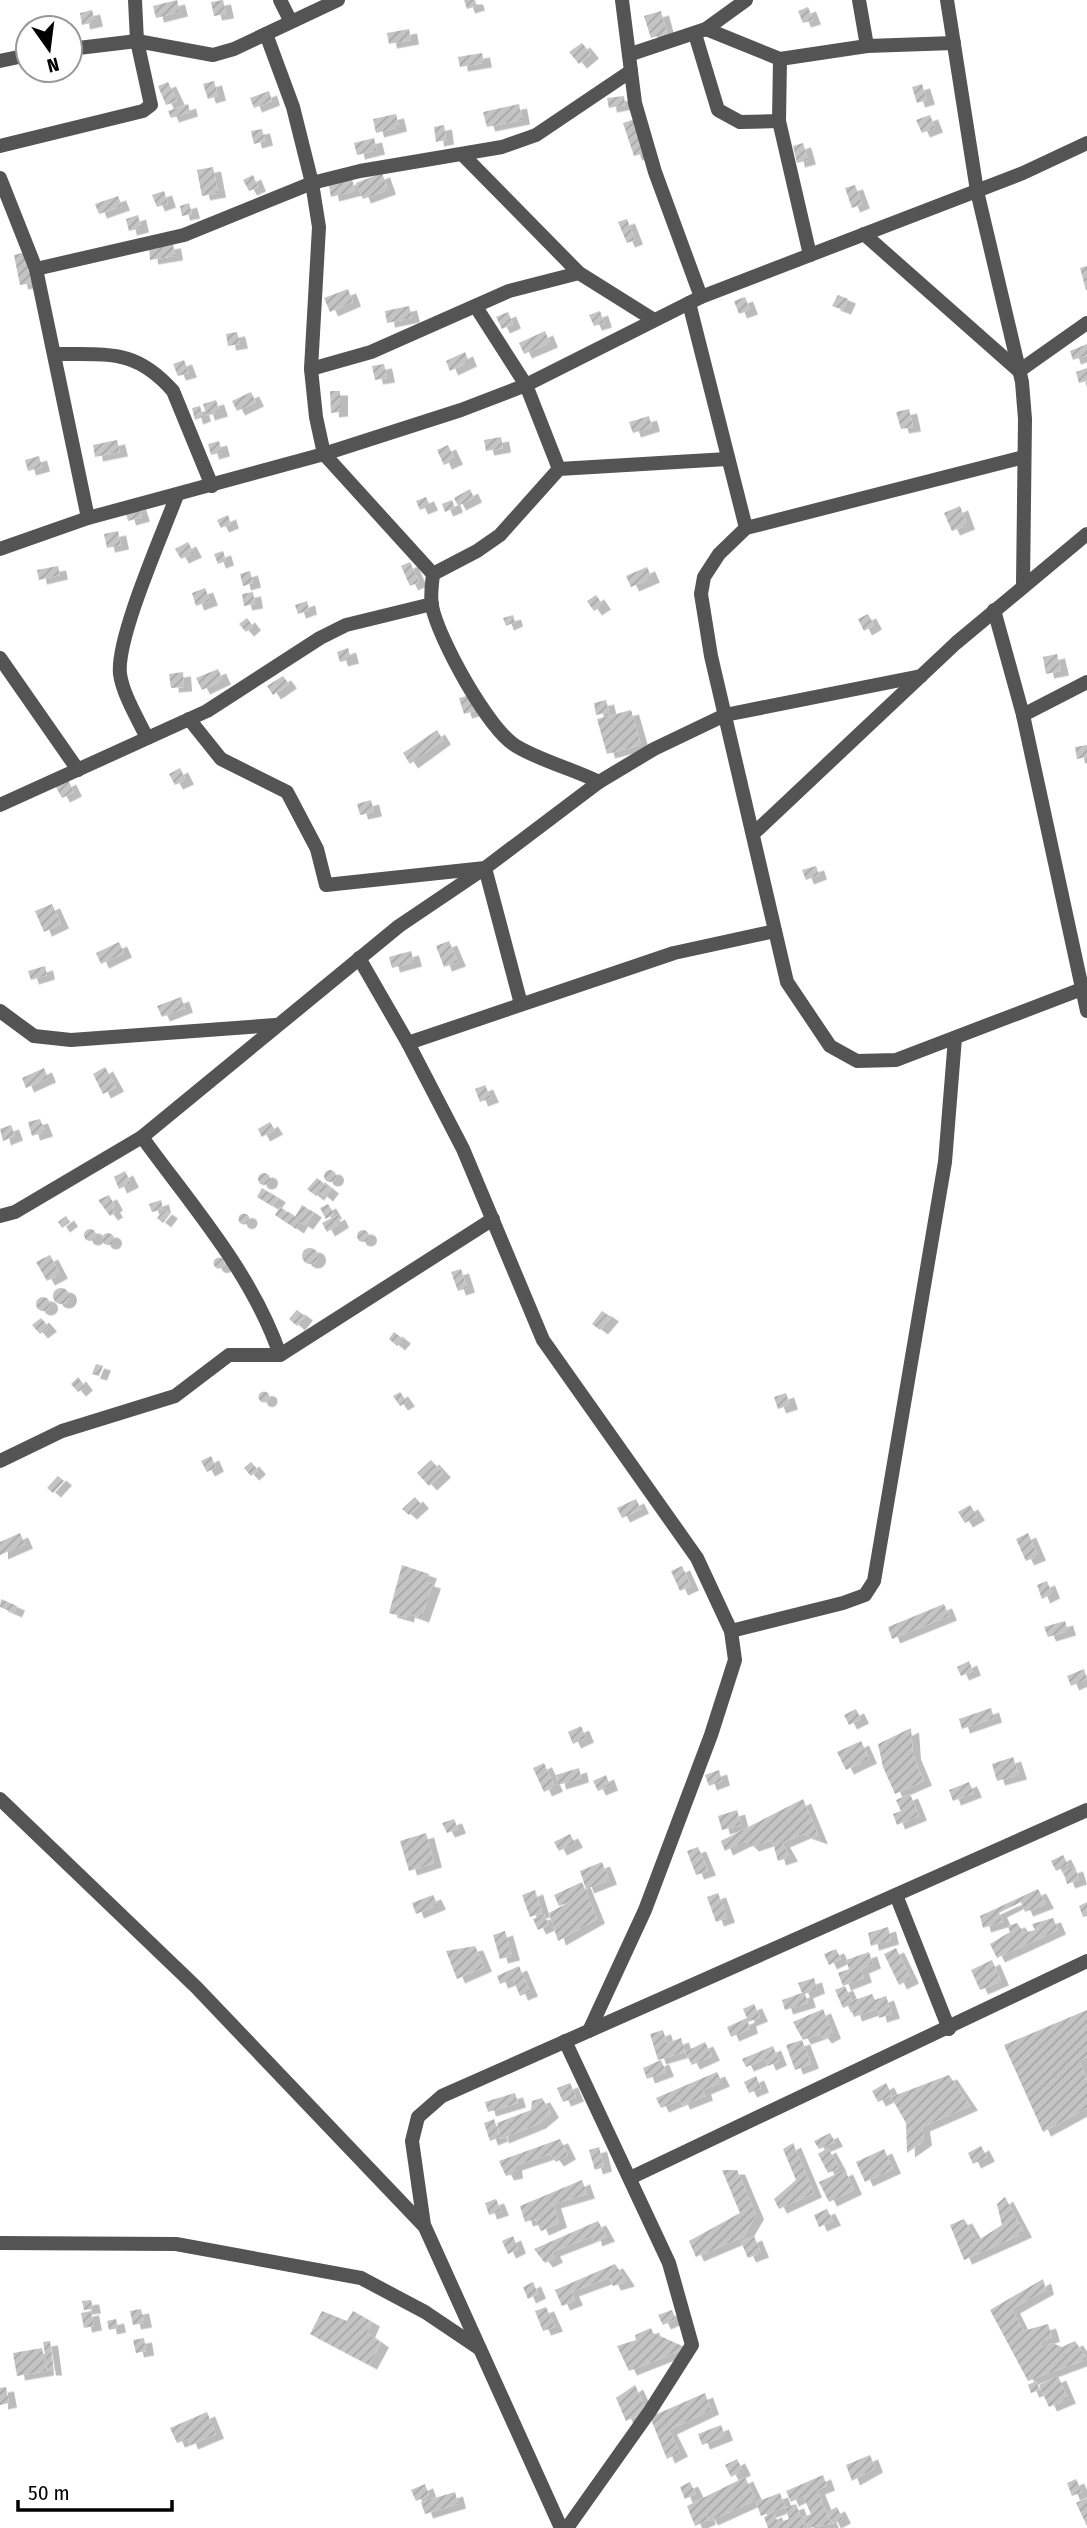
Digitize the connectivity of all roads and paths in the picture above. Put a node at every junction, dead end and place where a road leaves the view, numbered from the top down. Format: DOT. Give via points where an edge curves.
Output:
graph roads {
  1 [pos="135,0"];
  2 [pos="280,0"];
  3 [pos="338,0"];
  4 [pos="622,0"];
  5 [pos="746,0"];
  6 [pos="859,0"];
  7 [pos="947,0"];
  8 [pos="290,20"];
  9 [pos="700,31"];
  10 [pos="266,34"];
  11 [pos="137,41"];
  12 [pos="954,43"];
  13 [pos="867,46"];
  14 [pos="84,47"];
  15 [pos="631,54"];
  16 [pos="779,59"];
  17 [pos="631,71"];
  18 [pos="779,121"];
  19 [pos="1087,143"];
  20 [pos="0,146"];
  21 [pos="462,154"];
  22 [pos="0,178"];
  23 [pos="312,183"];
  24 [pos="977,191"];
  25 [pos="4,202"];
  26 [pos="864,234"];
  27 [pos="810,256"];
  28 [pos="36,269"];
  29 [pos="579,273"];
  30 [pos="695,300"];
  31 [pos="476,307"];
  32 [pos="654,320"];
  33 [pos="1087,323"];
  34 [pos="55,354"];
  35 [pos="311,369"];
  36 [pos="1019,371"];
  37 [pos="526,385"];
  38 [pos="324,454"];
  39 [pos="1024,457"];
  40 [pos="727,459"];
  41 [pos="559,469"];
  42 [pos="212,486"];
  43 [pos="177,495"];
  44 [pos="88,518"];
  45 [pos="746,528"];
  46 [pos="1087,534"];
  47 [pos="0,549"];
  48 [pos="433,574"];
  49 [pos="1023,585"];
  50 [pos="432,604"];
  51 [pos="994,610"];
  52 [pos="0,658"];
  53 [pos="921,676"];
  54 [pos="1087,682"];
  55 [pos="725,715"];
  56 [pos="1023,715"];
  57 [pos="189,719"];
  58 [pos="146,738"];
  59 [pos="78,770"];
  60 [pos="599,782"];
  61 [pos="0,805"];
  62 [pos="753,834"];
  63 [pos="485,868"];
  64 [pos="775,931"];
  65 [pos="359,958"];
  66 [pos="1085,988"];
  67 [pos="521,1004"];
  68 [pos="1087,1011"];
  69 [pos="0,1012"];
  70 [pos="275,1025"];
  71 [pos="955,1038"];
  72 [pos="408,1043"];
  73 [pos="142,1137"];
  74 [pos="5,1213"];
  75 [pos="493,1219"];
  76 [pos="280,1354"];
  77 [pos="0,1461"];
  78 [pos="731,1631"];
  79 [pos="0,1799"];
  80 [pos="1087,1810"];
  81 [pos="896,1895"];
  82 [pos="1087,1961"];
  83 [pos="949,2029"];
  84 [pos="589,2031"];
  85 [pos="565,2041"];
  86 [pos="630,2178"];
  87 [pos="424,2225"];
  88 [pos="0,2243"];
  89 [pos="481,2350"];
  90 [pos="564,2528"];
  1 -- 11 [label="street"];
  2 -- 8 [label="street"];
  3 -- 8 [label="street"];
  4 -- 15 [label="street"];
  5 -- 9 [label="street"];
  6 -- 13 [label="street"];
  7 -- 12 [label="street"];
  8 -- 10 [label="street"];
  9 -- 15 [label="street"];
  9 -- 16 [label="street"];
  9 -- 18 [label="street" via="718,110 740,122"];
  10 -- 11 [label="street" via="213,55"];
  10 -- 23 [label="street" via="293,107"];
  11 -- 14 [label="street"];
  11 -- 20 [label="street" via="150,95 150,105 144,111"];
  12 -- 13 [label="street"];
  12 -- 24 [label="street"];
  13 -- 16 [label="street"];
  15 -- 17 [label="street"];
  16 -- 18 [label="street"];
  17 -- 21 [label="street" via="544,132 502,147"];
  17 -- 30 [label="street" via="635,103"];
  18 -- 27 [label="street"];
  19 -- 24 [label="street"];
  21 -- 23 [label="street"];
  21 -- 29 [label="street"];
  22 -- 25 [label="street"];
  23 -- 28 [label="street" via="184,235"];
  23 -- 35 [label="street" via="319,227"];
  24 -- 26 [label="street"];
  24 -- 36 [label="street"];
  25 -- 28 [label="street"];
  26 -- 27 [label="street"];
  26 -- 36 [label="street"];
  27 -- 30 [label="street"];
  28 -- 34 [label="street"];
  29 -- 31 [label="street" via="509,291"];
  29 -- 32 [label="street"];
  30 -- 32 [label="street"];
  30 -- 40 [label="street"];
  31 -- 35 [label="street" via="371,352"];
  31 -- 37 [label="street"];
  32 -- 37 [label="street"];
  33 -- 36 [label="street"];
  34 -- 42 [label="street" via="124,356 162,379 173,391"];
  34 -- 44 [label="street"];
  35 -- 38 [label="street"];
  36 -- 39 [label="street"];
  37 -- 38 [label="street"];
  37 -- 41 [label="street"];
  38 -- 42 [label="street"];
  38 -- 48 [label="street"];
  39 -- 45 [label="street"];
  39 -- 49 [label="street"];
  40 -- 41 [label="street"];
  40 -- 45 [label="street"];
  41 -- 48 [label="street" via="500,535"];
  42 -- 43 [label="street"];
  43 -- 44 [label="street"];
  43 -- 58 [label="street" via="119,662 120,677"];
  44 -- 47 [label="street"];
  45 -- 55 [label="street" via="719,554 704,577 701,594"];
  46 -- 49 [label="street"];
  48 -- 50 [label="street"];
  49 -- 51 [label="street"];
  50 -- 57 [label="street" via="346,625"];
  50 -- 60 [label="street" via="441,632 500,735"];
  51 -- 53 [label="street"];
  51 -- 56 [label="street"];
  52 -- 59 [label="street"];
  53 -- 55 [label="street"];
  53 -- 62 [label="street"];
  54 -- 56 [label="street"];
  55 -- 60 [label="street"];
  55 -- 62 [label="street"];
  56 -- 66 [label="street"];
  57 -- 58 [label="street"];
  57 -- 63 [label="street" via="221,759 287,792 317,849 326,885"];
  58 -- 59 [label="street"];
  59 -- 61 [label="street"];
  60 -- 63 [label="street"];
  62 -- 64 [label="street"];
  63 -- 65 [label="street"];
  63 -- 67 [label="street"];
  64 -- 67 [label="street" via="674,953"];
  64 -- 71 [label="street" via="787,982 830,1046 857,1061 896,1060"];
  65 -- 70 [label="street"];
  65 -- 72 [label="street"];
  66 -- 68 [label="street"];
  66 -- 71 [label="street"];
  67 -- 72 [label="street"];
  69 -- 70 [label="street" via="34,1036 71,1040"];
  70 -- 73 [label="street"];
  71 -- 78 [label="street" via="945,1163 874,1581 866,1595"];
  72 -- 75 [label="street"];
  73 -- 74 [label="street"];
  73 -- 76 [label="street" via="247,1281"];
  75 -- 76 [label="street"];
  75 -- 78 [label="street" via="542,1340 697,1558"];
  76 -- 77 [label="street" via="229,1355 175,1396 62,1431"];
  78 -- 84 [label="street" via="735,1660 711,1735 645,1910"];
  79 -- 87 [label="street" via="196,1987"];
  80 -- 81 [label="street"];
  81 -- 83 [label="street"];
  81 -- 84 [label="street"];
  82 -- 83 [label="street"];
  83 -- 86 [label="street"];
  84 -- 85 [label="street"];
  85 -- 86 [label="street"];
  85 -- 87 [label="street" via="442,2096 418,2117 412,2141"];
  86 -- 90 [label="street" via="669,2263 692,2345"];
  87 -- 89 [label="street"];
  88 -- 89 [label="street" via="176,2244 361,2278 425,2312"];
  89 -- 90 [label="street"];
}
